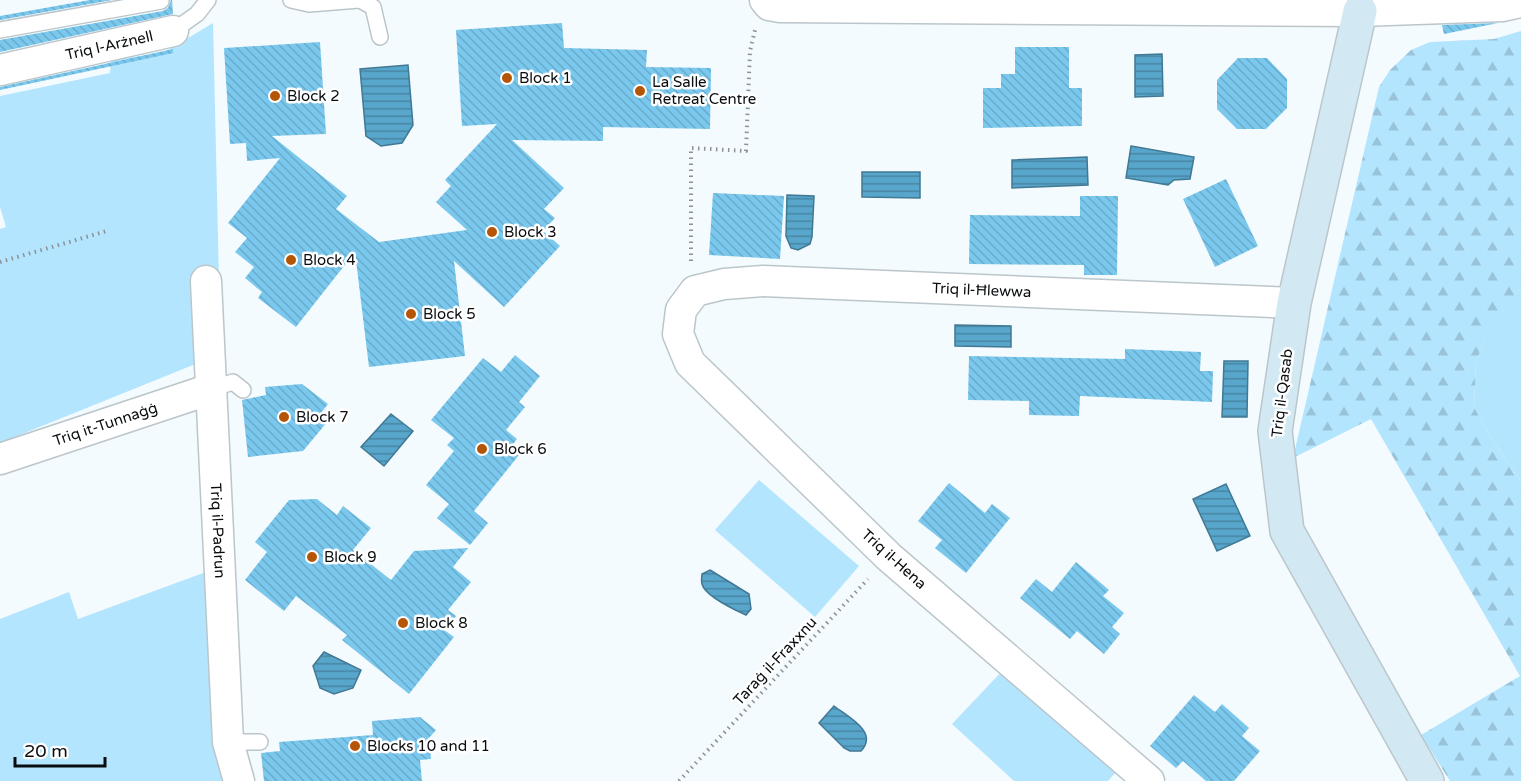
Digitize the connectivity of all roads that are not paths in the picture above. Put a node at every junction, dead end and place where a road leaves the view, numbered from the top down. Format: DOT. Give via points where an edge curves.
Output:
graph roads {
  1 [pos="208,0"];
  2 [pos="291,0"];
  3 [pos="765,0"];
  4 [pos="161,1"];
  5 [pos="369,2"];
  6 [pos="1521,2"];
  7 [pos="1360,11"];
  8 [pos="0,30"];
  9 [pos="173,31"];
  10 [pos="380,37"];
  11 [pos="0,70"];
  12 [pos="206,281"];
  13 [pos="688,301"];
  14 [pos="1294,303"];
  15 [pos="211,389"];
  16 [pos="243,390"];
  17 [pos="0,459"];
  18 [pos="228,742"];
  19 [pos="261,742"];
  20 [pos="239,781"];
  21 [pos="1149,781"];
  22 [pos="1427,781"];
  1 -- 9 [label="lane, Triq l-Arżnell" via="197,14"];
  2 -- 5 [label="lane" via="309,4"];
  3 -- 7 [label="street" via="780,7"];
  4 -- 8 [label="lane"];
  5 -- 10 [label="lane"];
  6 -- 7 [label="street"];
  7 -- 14 [label="street, Triq il-Qasab"];
  9 -- 11 [label="street, Triq l-Arżnell"];
  12 -- 15 [label="street, Triq il-Padrun"];
  13 -- 14 [label="street, Triq il-Ħlewwa" via="724,284 763,281"];
  13 -- 21 [label="street, Triq il-Hena" via="678,334 690,363 889,557"];
  14 -- 22 [label="street, Triq il-Qasab" via="1275,431 1287,531"];
  15 -- 16 [label="lane" via="233,382"];
  15 -- 17 [label="street, Triq it-Tunnaġġ"];
  15 -- 18 [label="street, Triq il-Padrun"];
  18 -- 19 [label="lane"];
  18 -- 20 [label="street, Triq il-Padrun"];
}
